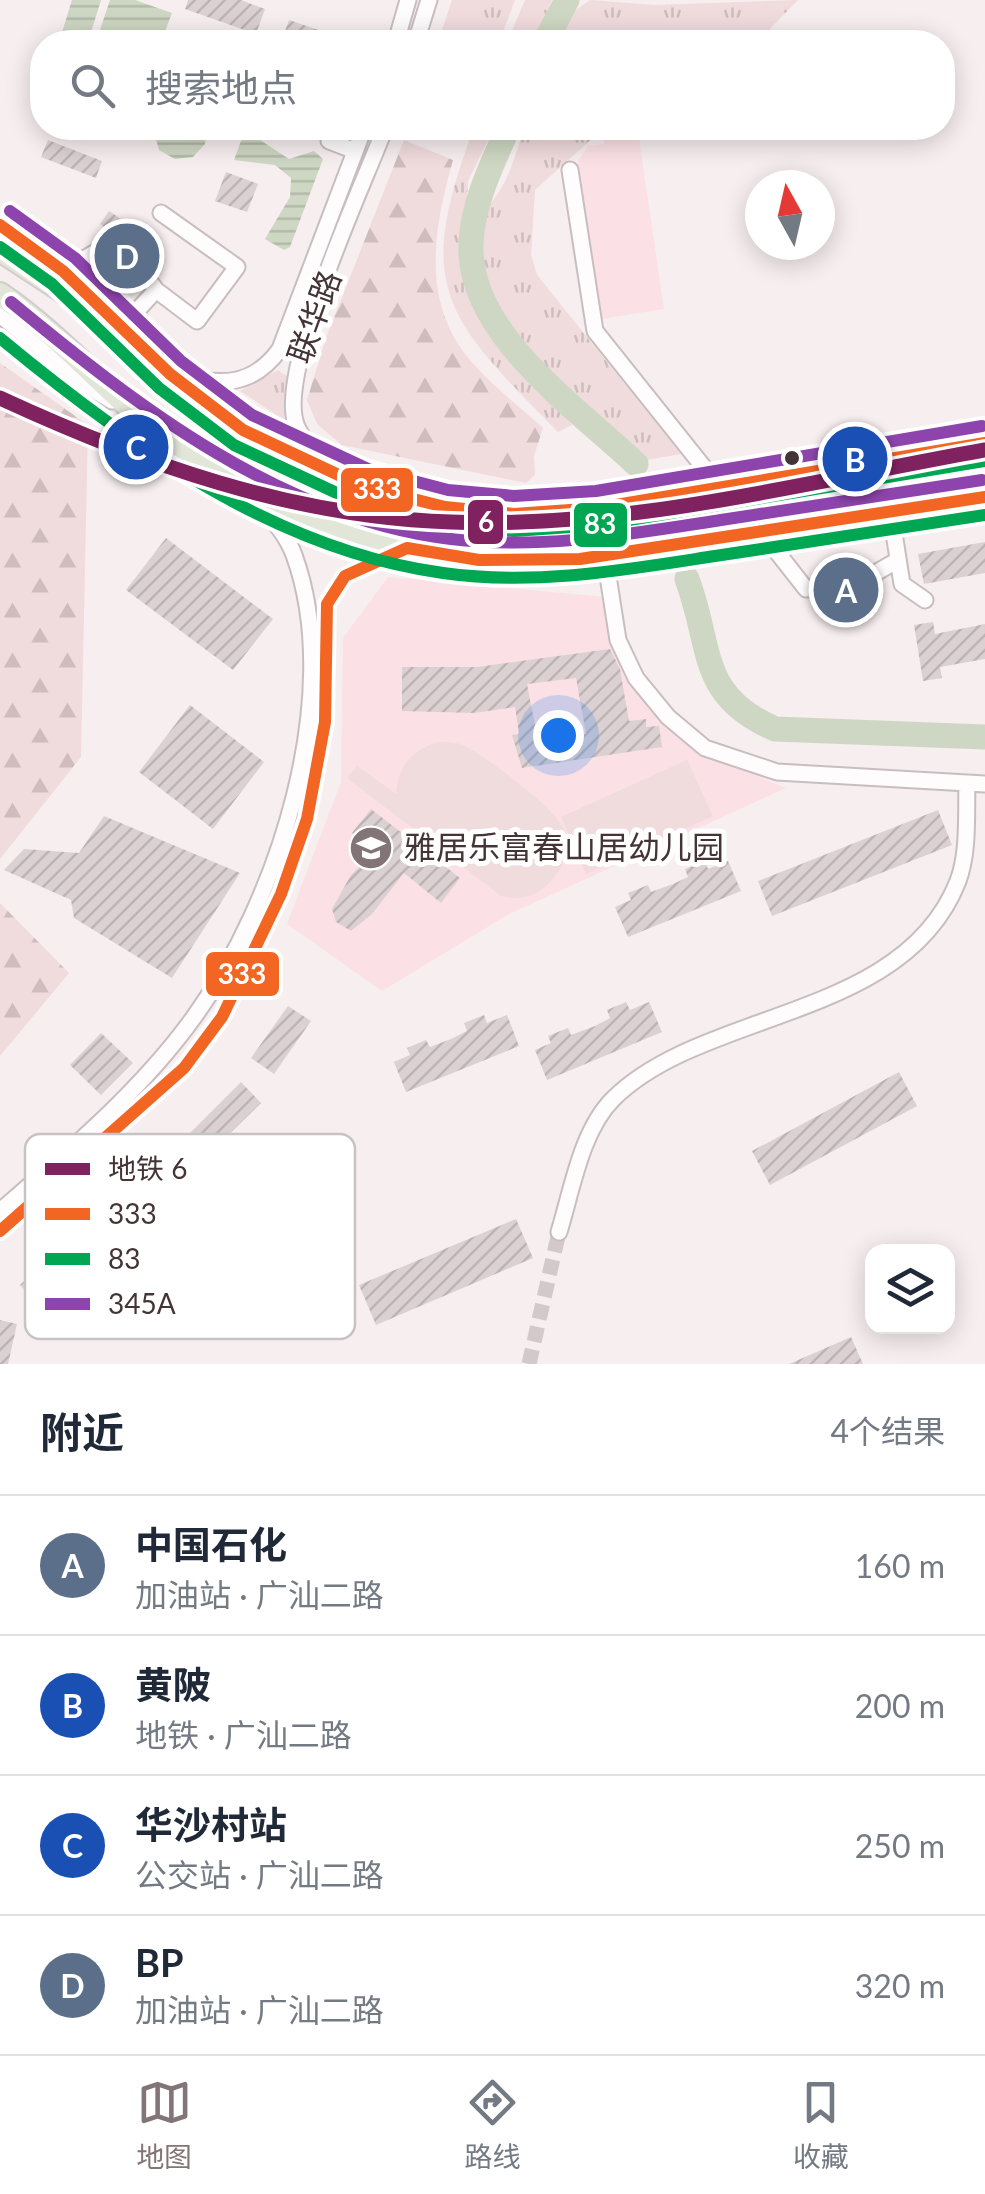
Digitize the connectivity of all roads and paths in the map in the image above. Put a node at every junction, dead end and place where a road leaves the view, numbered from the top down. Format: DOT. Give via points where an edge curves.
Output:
graph roads {
  1 [pos="408,0"];
  2 [pos="429,0"];
  3 [pos="399,30"];
  4 [pos="420,30"];
  5 [pos="359,140"];
  6 [pos="380,140"];
  7 [pos="329,141"];
  8 [pos="355,151"];
  9 [pos="570,170"];
  10 [pos="161,214"];
  11 [pos="0,225"];
  12 [pos="0,250"];
  13 [pos="63,270"];
  14 [pos="156,290"];
  15 [pos="1,302"];
  16 [pos="122,327"];
  17 [pos="170,374"];
  18 [pos="985,443"];
  19 [pos="362,486"];
  20 [pos="245,489"];
  21 [pos="709,491"];
  22 [pos="985,496"];
  23 [pos="891,514"];
  24 [pos="762,534"];
  25 [pos="407,548"];
  26 [pos="616,555"];
  27 [pos="898,560"];
  28 [pos="865,578"];
  29 [pos="825,586"];
  30 [pos="925,600"];
  31 [pos="967,783"];
  32 [pos="985,784"];
  33 [pos="84,1134"];
  34 [pos="109,1134"];
  35 [pos="25,1189"];
  36 [pos="25,1209"];
  37 [pos="0,1212"];
  38 [pos="0,1231"];
  39 [pos="558,1232"];
  1 -- 3 [label="street"];
  2 -- 4 [label="street"];
  5 -- 8 [label="street, 联华路"];
  6 -- 19 [label="street, 联华路" via="291,391 297,428"];
  7 -- 8 [label="street"];
  8 -- 17 [label="street, 联华路" via="269,365 234,383"];
  9 -- 21 [label="street" via="595,331"];
  10 -- 14 [label="street" via="237,267 197,322"];
  11 -- 13 [label="street"];
  12 -- 17 [label="highway"];
  13 -- 14 [label="street" via="108,245"];
  13 -- 16 [label="street"];
  14 -- 16 [label="street"];
  15 -- 20 [label="highway" via="73,352 138,417"];
  16 -- 17 [label="street"];
  17 -- 19 [label="highway" via="244,430"];
  18 -- 21 [label="highway"];
  19 -- 21 [label="highway" via="479,512 598,508"];
  20 -- 25 [label="highway" via="328,526"];
  20 -- 33 [label="street" via="287,540 306,614 308,733 278,851 243,932 194,1018"];
  22 -- 23 [label="highway"];
  23 -- 24 [label="highway"];
  23 -- 27 [label="street"];
  24 -- 26 [label="highway"];
  24 -- 29 [label="street" via="806,589"];
  25 -- 26 [label="highway" via="496,560"];
  25 -- 34 [label="street" via="345,576 327,604 324,722 307,819 281,894 222,1018 184,1068"];
  26 -- 31 [label="street" via="618,640 636,678 705,748 778,772"];
  27 -- 28 [label="street"];
  27 -- 30 [label="street" via="902,584"];
  31 -- 32 [label="street"];
  31 -- 39 [label="street" via="960,878 943,912 873,974 819,1004 660,1065 612,1100 592,1132"];
  35 -- 37 [label="street"];
  36 -- 38 [label="street"];
}
